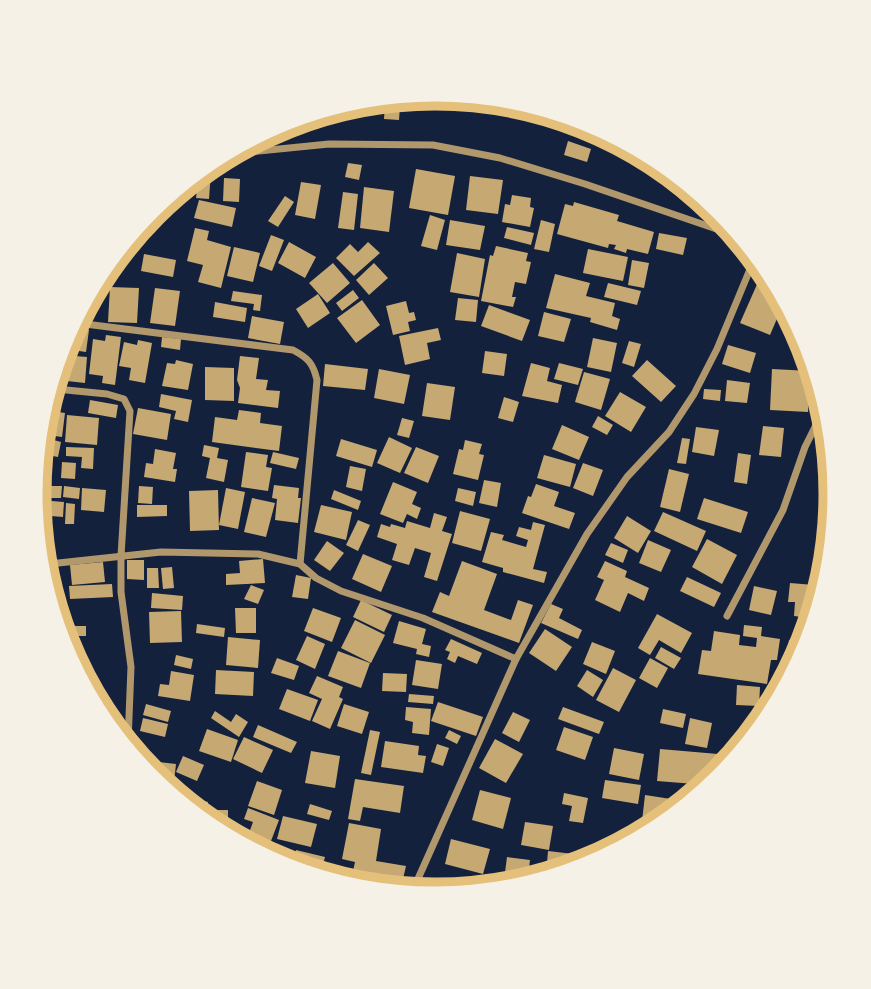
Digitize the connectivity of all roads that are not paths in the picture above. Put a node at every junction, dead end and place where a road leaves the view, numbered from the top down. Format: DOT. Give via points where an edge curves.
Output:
graph roads {
  1 [pos="253,152"];
  2 [pos="719,230"];
  3 [pos="751,268"];
  4 [pos="87,324"];
  5 [pos="61,390"];
  6 [pos="817,424"];
  7 [pos="121,556"];
  8 [pos="54,563"];
  9 [pos="300,564"];
  10 [pos="727,616"];
  11 [pos="516,659"];
  12 [pos="128,733"];
  13 [pos="416,882"];
  1 -- 2 [label="street" via="328,144 433,145 500,158"];
  3 -- 11 [label="street" via="694,394 587,534"];
  4 -- 9 [label="street" via="293,350 309,359 317,380"];
  5 -- 7 [label="street" via="107,394 124,400 130,411"];
  6 -- 10 [label="street" via="783,510"];
  7 -- 8 [label="street"];
  7 -- 9 [label="street" via="258,554"];
  7 -- 12 [label="street" via="131,667"];
  9 -- 11 [label="street" via="341,591 423,618"];
  11 -- 13 [label="street"];
}
